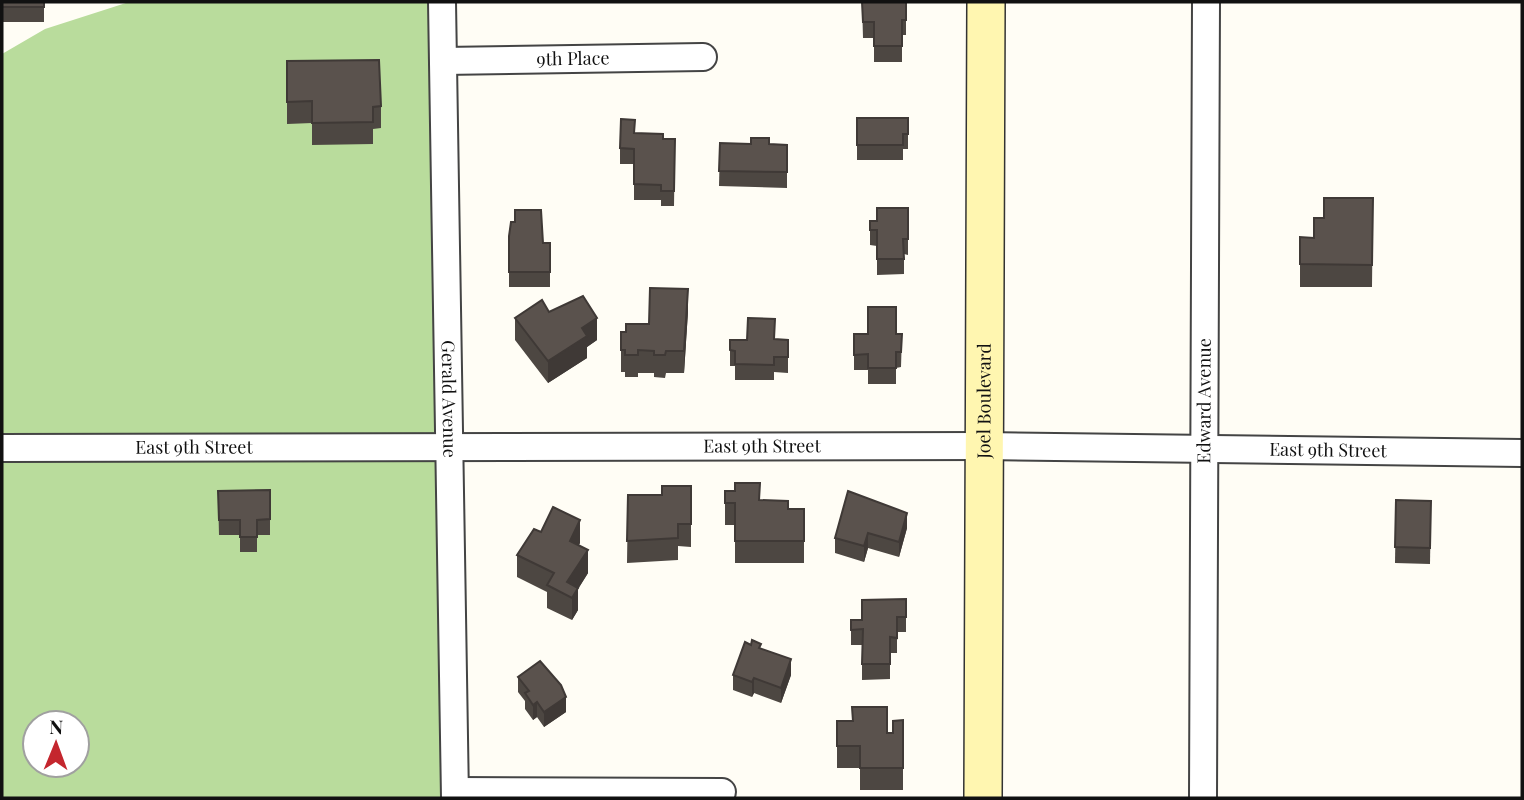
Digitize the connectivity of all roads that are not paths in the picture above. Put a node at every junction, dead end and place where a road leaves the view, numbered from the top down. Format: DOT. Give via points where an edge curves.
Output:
graph roads {
  1 [pos="442,2"];
  2 [pos="986,2"];
  3 [pos="1206,2"];
  4 [pos="703,57"];
  5 [pos="443,61"];
  6 [pos="984,446"];
  7 [pos="450,447"];
  8 [pos="1204,447"];
  9 [pos="2,448"];
  10 [pos="1522,453"];
  11 [pos="722,792"];
  12 [pos="455,795"];
  13 [pos="983,798"];
  14 [pos="1203,798"];
  1 -- 5 [label="street, Gerald Avenue"];
  2 -- 6 [label="main road, Joel Boulevard"];
  3 -- 8 [label="street, Edward Avenue"];
  4 -- 5 [label="street, 9th Place"];
  5 -- 7 [label="street, Gerald Avenue"];
  6 -- 7 [label="street, East 9th Street"];
  6 -- 8 [label="street, East 9th Street"];
  6 -- 13 [label="main road, Joel Boulevard"];
  7 -- 9 [label="street, East 9th Street"];
  7 -- 12 [label="street, Gerald Avenue"];
  8 -- 10 [label="street, East 9th Street"];
  8 -- 14 [label="street, Edward Avenue"];
  11 -- 12 [label="street"];
}
